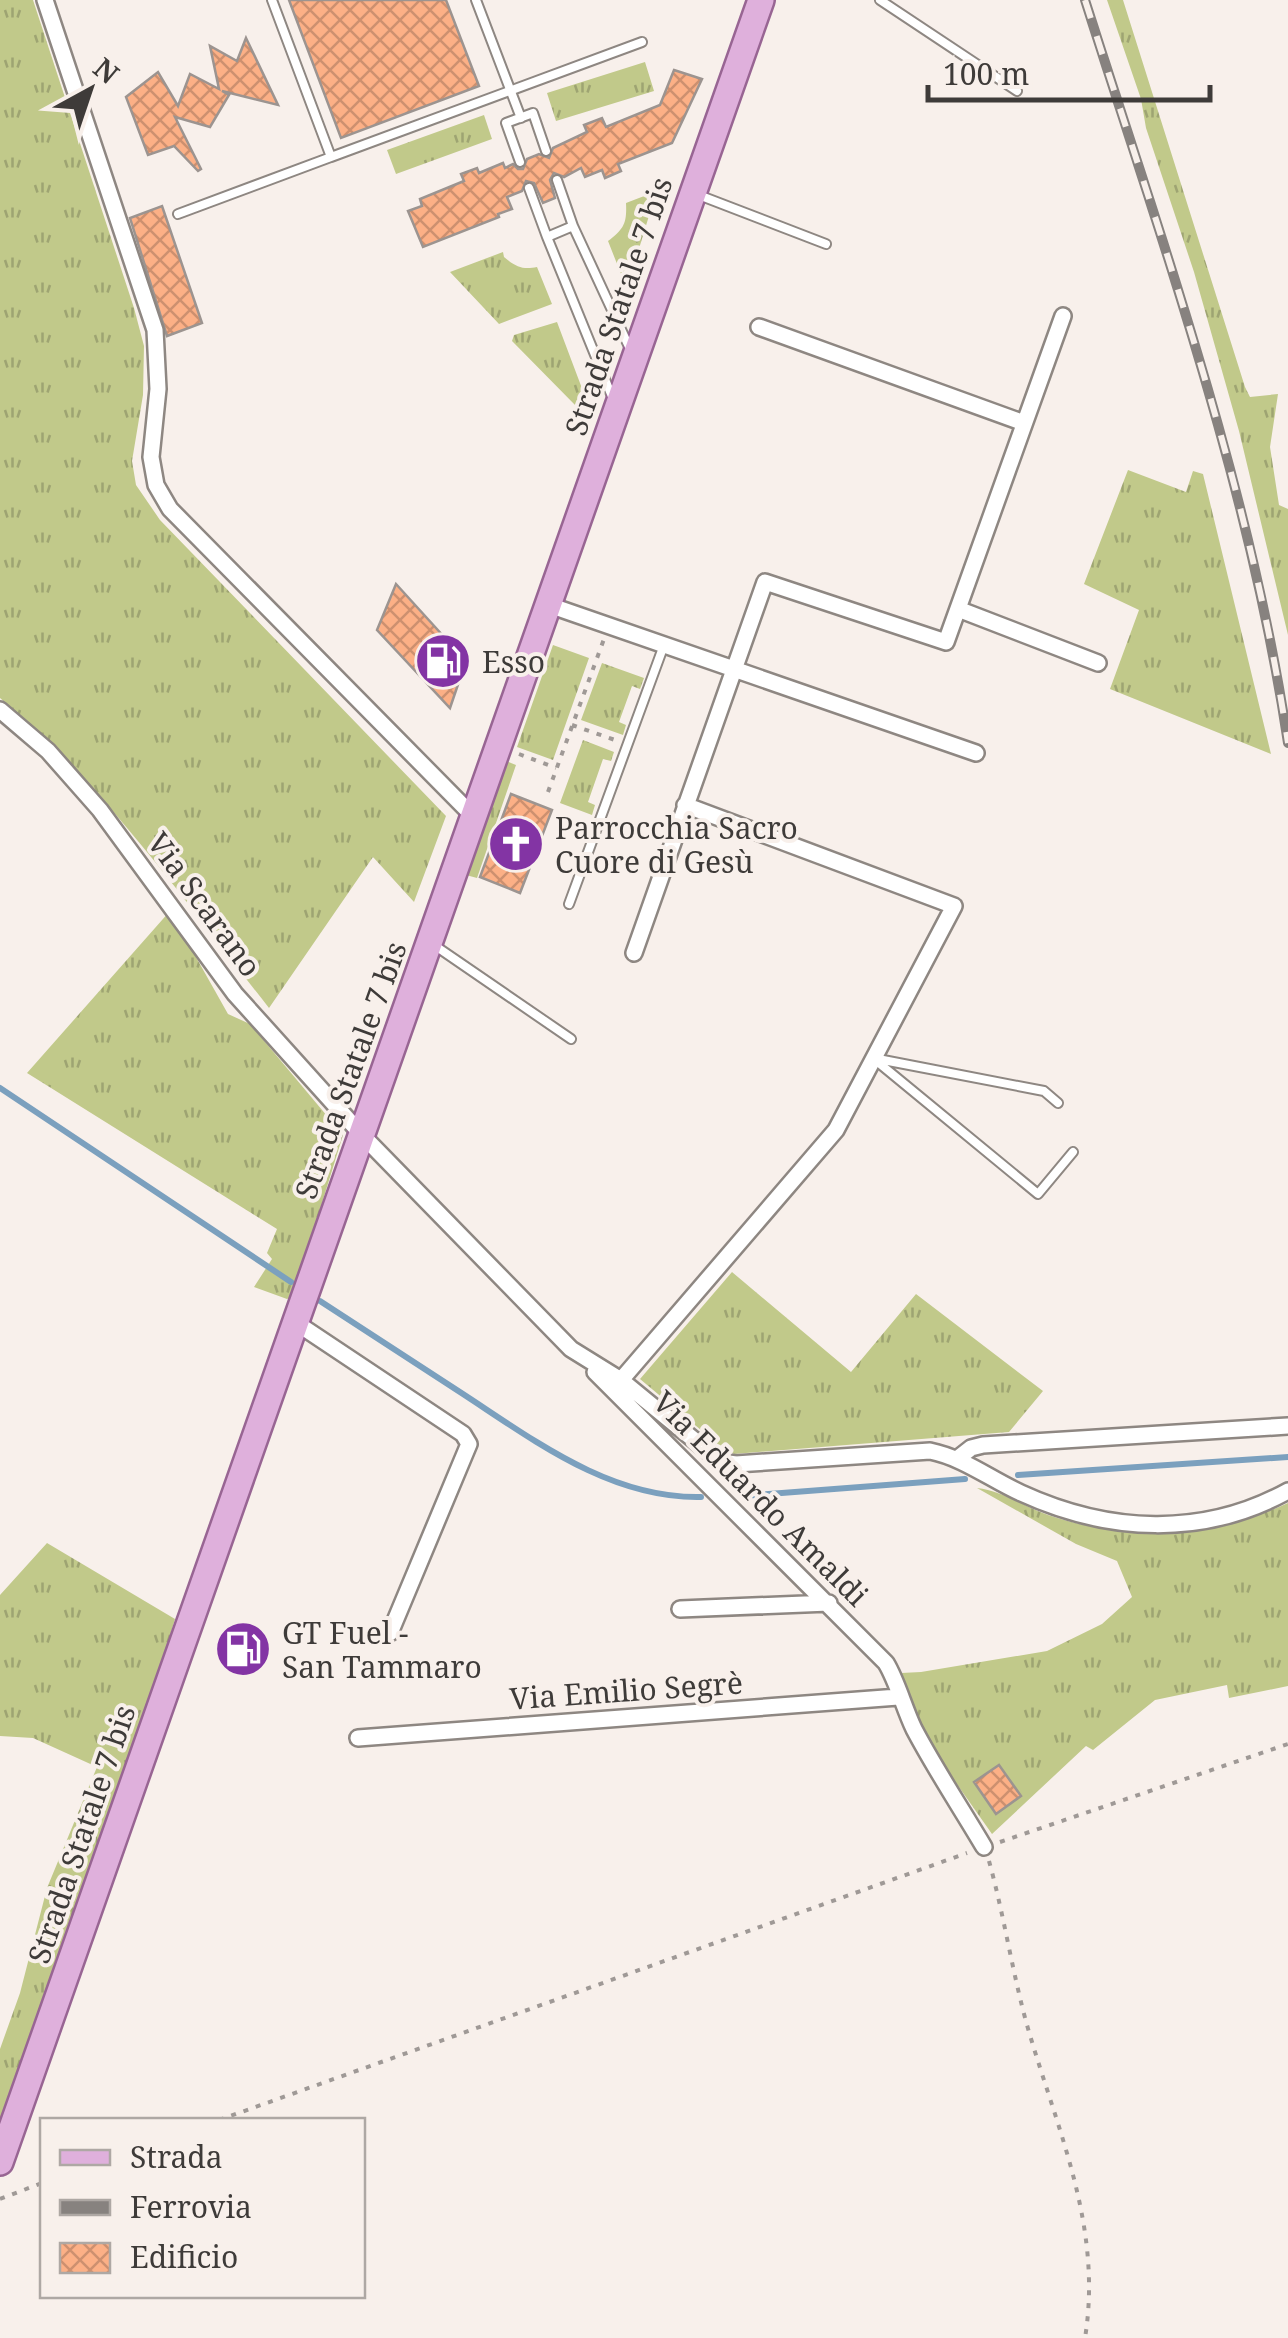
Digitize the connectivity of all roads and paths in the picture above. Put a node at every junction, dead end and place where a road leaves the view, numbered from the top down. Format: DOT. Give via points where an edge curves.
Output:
graph roads {
  1 [pos="45,0"];
  2 [pos="272,0"];
  3 [pos="476,0"];
  4 [pos="761,0"];
  5 [pos="880,0"];
  6 [pos="642,42"];
  7 [pos="510,90"];
  8 [pos="1017,91"];
  9 [pos="521,118"];
  10 [pos="546,151"];
  11 [pos="331,157"];
  12 [pos="520,162"];
  13 [pos="557,180"];
  14 [pos="529,188"];
  15 [pos="692,192"];
  16 [pos="178,214"];
  17 [pos="573,226"];
  18 [pos="547,237"];
  19 [pos="826,244"];
  20 [pos="1062,316"];
  21 [pos="760,327"];
  22 [pos="633,355"];
  23 [pos="616,408"];
  24 [pos="1024,423"];
  25 [pos="550,605"];
  26 [pos="958,609"];
  27 [pos="609,626"];
  28 [pos="664,644"];
  29 [pos="1098,663"];
  30 [pos="732,668"];
  31 [pos="0,710"];
  32 [pos="572,725"];
  33 [pos="627,744"];
  34 [pos="500,747"];
  35 [pos="976,753"];
  36 [pos="556,768"];
  37 [pos="548,792"];
  38 [pos="685,805"];
  39 [pos="475,818"];
  40 [pos="569,904"];
  41 [pos="430,942"];
  42 [pos="634,953"];
  43 [pos="571,1039"];
  44 [pos="874,1058"];
  45 [pos="1058,1103"];
  46 [pos="362,1135"];
  47 [pos="1073,1152"];
  48 [pos="295,1322"];
  49 [pos="571,1348"];
  50 [pos="621,1380"];
  51 [pos="1288,1426"];
  52 [pos="957,1459"];
  53 [pos="1288,1491"];
  54 [pos="829,1603"];
  55 [pos="680,1609"];
  56 [pos="390,1633"];
  57 [pos="898,1696"];
  58 [pos="358,1738"];
  59 [pos="1288,1744"];
  60 [pos="984,1847"];
  61 [pos="224,2118"];
  62 [pos="0,2162"];
  63 [pos="40,2185"];
  64 [pos="0,2199"];
  65 [pos="1084,2338"];
  1 -- 39 [label="street" via="155,330 156,485 170,508"];
  2 -- 11 [label="lane"];
  3 -- 7 [label="lane"];
  4 -- 15 [label="main road, Strada Statale 7 bis"];
  5 -- 8 [label="lane"];
  6 -- 7 [label="lane"];
  7 -- 9 [label="lane"];
  7 -- 11 [label="lane"];
  9 -- 10 [label="lane" via="533,113"];
  9 -- 12 [label="lane" via="506,123"];
  11 -- 16 [label="lane"];
  13 -- 17 [label="lane"];
  14 -- 18 [label="lane"];
  15 -- 19 [label="lane"];
  15 -- 22 [label="main road, Strada Statale 7 bis"];
  17 -- 18 [label="lane"];
  17 -- 22 [label="lane"];
  18 -- 23 [label="lane"];
  20 -- 24 [label="street"];
  21 -- 24 [label="street"];
  22 -- 23 [label="main road, Strada Statale 7 bis"];
  23 -- 25 [label="main road, Strada Statale 7 bis"];
  24 -- 26 [label="street"];
  25 -- 27 [label="street"];
  25 -- 34 [label="main road, Strada Statale 7 bis"];
  26 -- 29 [label="street"];
  26 -- 30 [label="street" via="946,642 765,582"];
  27 -- 28 [label="street"];
  27 -- 32 [label="path"];
  28 -- 30 [label="street"];
  28 -- 33 [label="lane"];
  30 -- 35 [label="street"];
  30 -- 38 [label="street"];
  31 -- 46 [label="street, Via Scarano" via="100,810 235,994"];
  32 -- 33 [label="path"];
  32 -- 36 [label="path"];
  33 -- 40 [label="lane"];
  34 -- 36 [label="path"];
  34 -- 39 [label="main road, Strada Statale 7 bis"];
  36 -- 37 [label="path"];
  38 -- 42 [label="street"];
  38 -- 44 [label="street" via="954,906"];
  39 -- 41 [label="main road, Strada Statale 7 bis"];
  41 -- 43 [label="lane"];
  41 -- 46 [label="main road, Strada Statale 7 bis"];
  44 -- 45 [label="lane" via="1044,1090"];
  44 -- 47 [label="lane" via="1038,1194"];
  44 -- 50 [label="street" via="836,1130"];
  46 -- 48 [label="main road, Strada Statale 7 bis"];
  46 -- 49 [label="street, Via Scarano"];
  48 -- 56 [label="street" via="469,1444"];
  48 -- 62 [label="main road, Strada Statale 7 bis"];
  49 -- 50 [label="street"];
  49 -- 54 [label="street, Via Eduardo Amaldi"];
  50 -- 52 [label="street" via="721,1462 913,1451"];
  51 -- 52 [label="street" via="982,1446"];
  52 -- 53 [label="street" via="1047,1504 1134,1526 1232,1515"];
  54 -- 55 [label="street"];
  54 -- 57 [label="street, Via Eduardo Amaldi" via="886,1663"];
  57 -- 58 [label="street, Via Emilio Segrè"];
  57 -- 60 [label="street, Via Eduardo Amaldi"];
  59 -- 60 [label="path"];
  60 -- 61 [label="path"];
  60 -- 65 [label="path" via="1026,2022 1086,2223"];
  63 -- 64 [label="path"];
}
